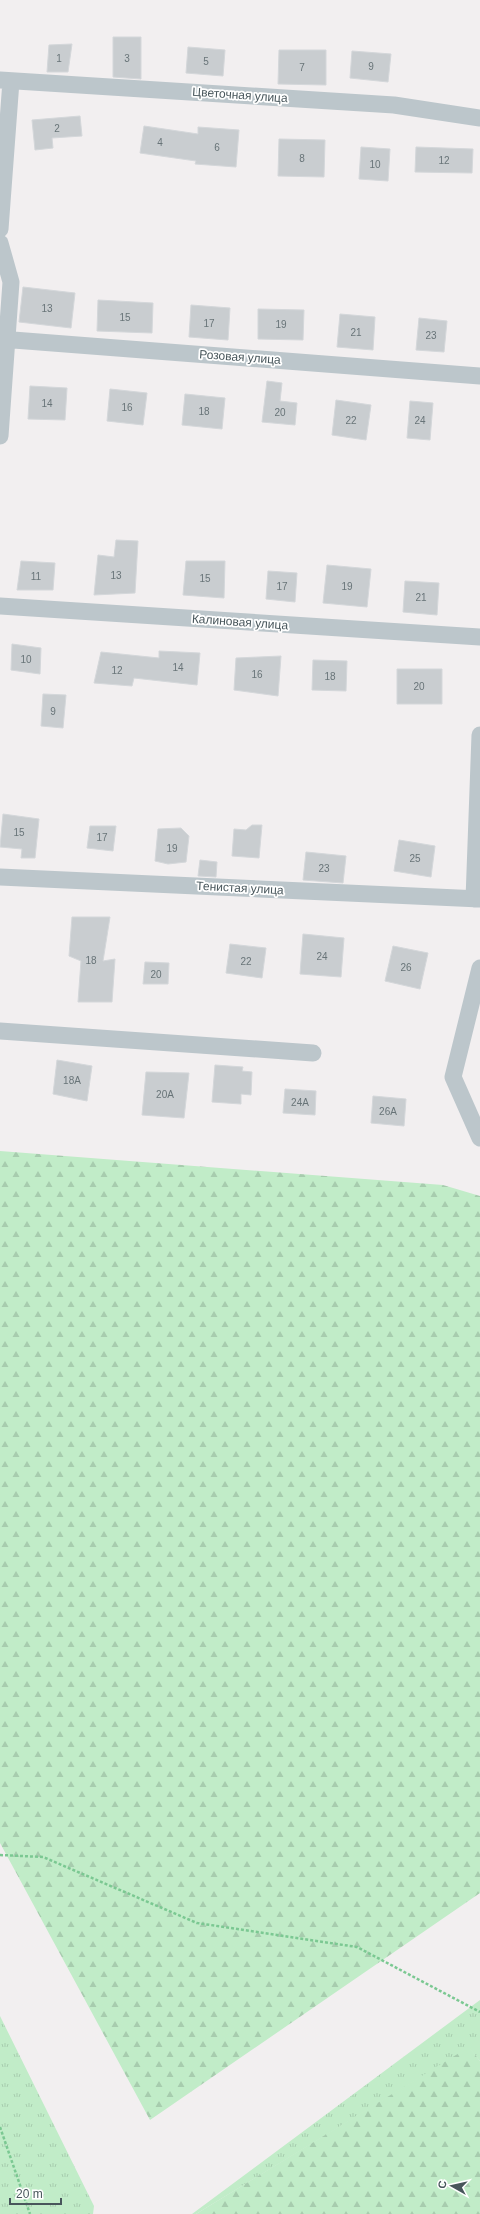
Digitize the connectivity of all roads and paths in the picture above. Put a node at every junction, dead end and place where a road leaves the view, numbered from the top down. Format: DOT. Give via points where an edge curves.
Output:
graph roads {
  1 [pos="6,80"];
  2 [pos="480,118"];
  3 [pos="0,229"];
  4 [pos="0,243"];
  5 [pos="4,339"];
  6 [pos="480,376"];
  7 [pos="0,436"];
  8 [pos="0,606"];
  9 [pos="480,637"];
  10 [pos="480,735"];
  11 [pos="0,877"];
  12 [pos="477,899"];
  13 [pos="480,968"];
  14 [pos="0,1031"];
  15 [pos="313,1054"];
  16 [pos="480,1138"];
  17 [pos="0,1855"];
  18 [pos="480,2012"];
  19 [pos="0,2127"];
  20 [pos="30,2214"];
  1 -- 2 [label="street, Цветочная улица" via="394,105"];
  1 -- 3 [label="street"];
  4 -- 5 [label="street" via="11,282"];
  5 -- 6 [label="street, Розовая улица"];
  5 -- 7 [label="street"];
  8 -- 9 [label="street, Калиновая улица"];
  10 -- 12 [label="street"];
  11 -- 12 [label="street, Тенистая улица"];
  13 -- 16 [label="street" via="453,1077"];
  14 -- 15 [label="street"];
  17 -- 18 [label="path" via="42,1857 197,1923 357,1948"];
  19 -- 20 [label="path"];
}
